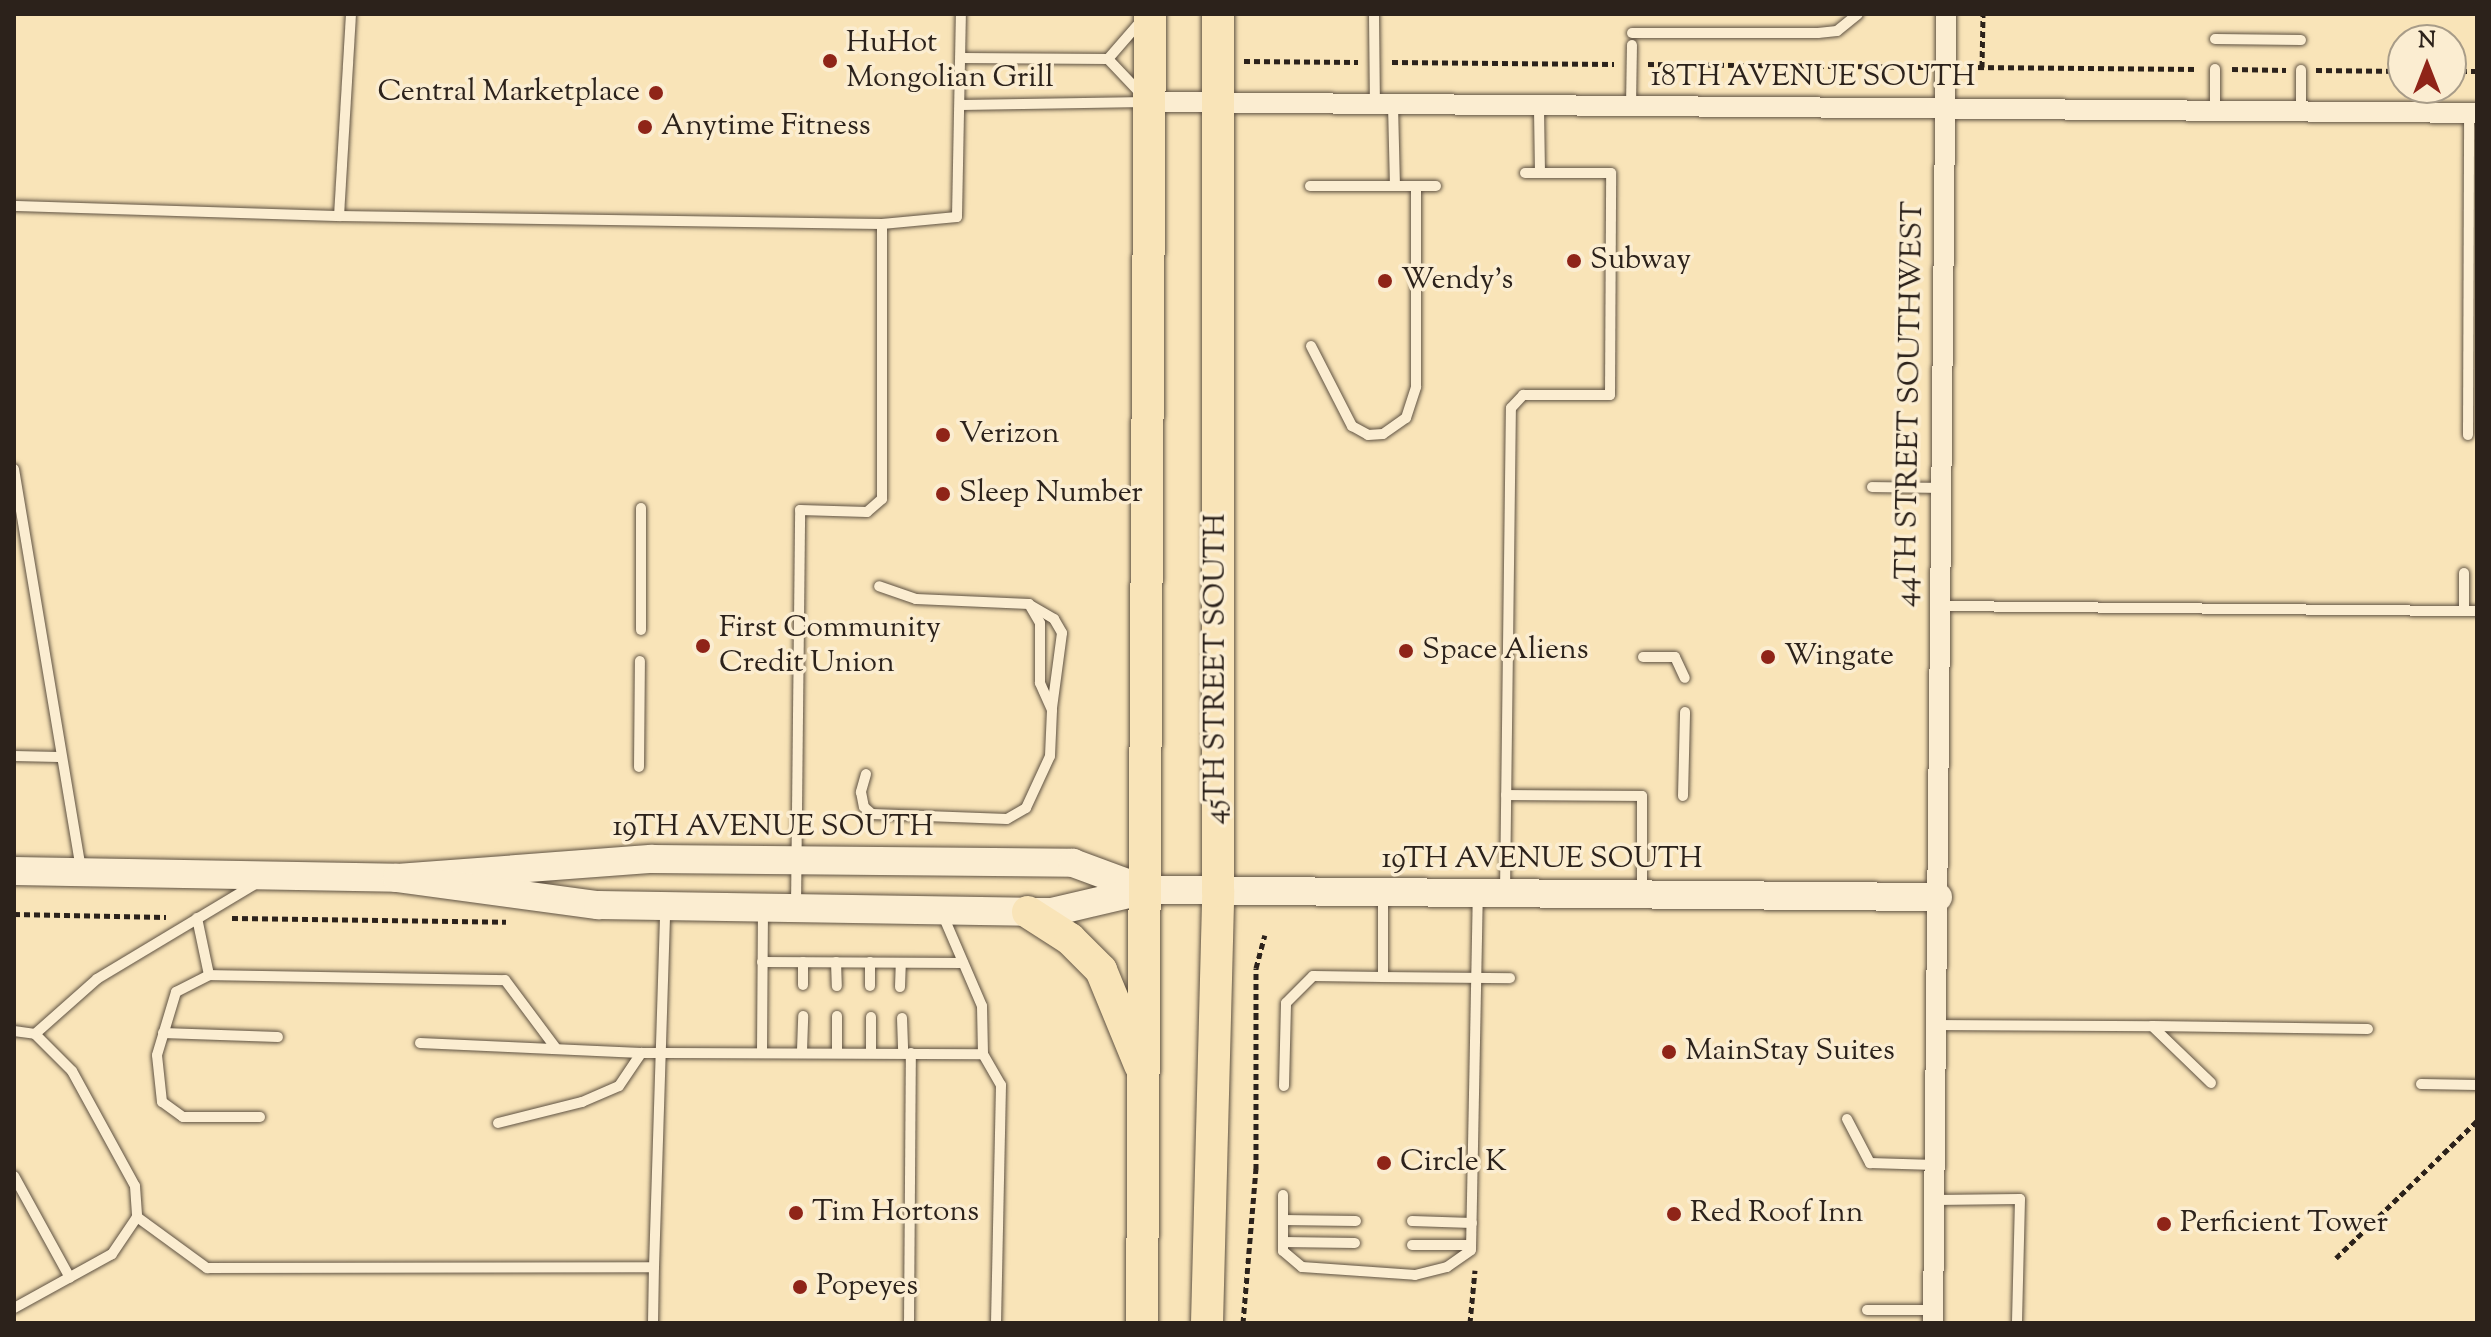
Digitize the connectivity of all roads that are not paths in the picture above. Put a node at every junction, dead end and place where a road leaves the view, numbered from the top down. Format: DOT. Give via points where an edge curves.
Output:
graph roads {
  1 [pos="351,14"];
  2 [pos="961,14"];
  3 [pos="1148,14"];
  4 [pos="1218,14"];
  5 [pos="1374,14"];
  6 [pos="1858,14"];
  7 [pos="1946,14"];
  8 [pos="1632,33"];
  9 [pos="2215,39"];
  10 [pos="2301,40"];
  11 [pos="1632,45"];
  12 [pos="961,58"];
  13 [pos="1108,59"];
  14 [pos="2215,69"];
  15 [pos="2301,70"];
  16 [pos="1149,102"];
  17 [pos="1216,103"];
  18 [pos="1384,104"];
  19 [pos="961,105"];
  20 [pos="1539,106"];
  21 [pos="1631,107"];
  22 [pos="1945,109"];
  23 [pos="2215,111"];
  24 [pos="2301,112"];
  25 [pos="2473,113"];
  26 [pos="1525,173"];
  27 [pos="1540,173"];
  28 [pos="1310,186"];
  29 [pos="1395,186"];
  30 [pos="1416,186"];
  31 [pos="1436,186"];
  32 [pos="14,206"];
  33 [pos="339,216"];
  34 [pos="882,224"];
  35 [pos="1311,346"];
  36 [pos="2468,435"];
  37 [pos="14,469"];
  38 [pos="1872,487"];
  39 [pos="1941,488"];
  40 [pos="641,508"];
  41 [pos="14,558"];
  42 [pos="27,558"];
  43 [pos="2464,573"];
  44 [pos="879,586"];
  45 [pos="1029,604"];
  46 [pos="1939,606"];
  47 [pos="2464,611"];
  48 [pos="2477,611"];
  49 [pos="641,630"];
  50 [pos="1643,657"];
  51 [pos="640,661"];
  52 [pos="1685,678"];
  53 [pos="1052,710"];
  54 [pos="1685,712"];
  55 [pos="14,756"];
  56 [pos="59,757"];
  57 [pos="639,767"];
  58 [pos="866,774"];
  59 [pos="1506,795"];
  60 [pos="1683,796"];
  61 [pos="796,859"];
  62 [pos="14,871"];
  63 [pos="82,873"];
  64 [pos="270,875"];
  65 [pos="397,878"];
  66 [pos="1146,890"];
  67 [pos="1218,891"];
  68 [pos="1383,892"];
  69 [pos="1492,894"];
  70 [pos="1642,894"];
  71 [pos="1938,897"];
  72 [pos="665,906"];
  73 [pos="763,908"];
  74 [pos="796,909"];
  75 [pos="941,911"];
  76 [pos="1028,912"];
  77 [pos="197,918"];
  78 [pos="762,962"];
  79 [pos="803,962"];
  80 [pos="836,962"];
  81 [pos="870,962"];
  82 [pos="901,963"];
  83 [pos="963,963"];
  84 [pos="209,975"];
  85 [pos="1383,977"];
  86 [pos="1477,978"];
  87 [pos="1510,978"];
  88 [pos="803,985"];
  89 [pos="837,986"];
  90 [pos="870,986"];
  91 [pos="900,987"];
  92 [pos="803,1016"];
  93 [pos="837,1016"];
  94 [pos="871,1017"];
  95 [pos="902,1018"];
  96 [pos="1936,1025"];
  97 [pos="2152,1026"];
  98 [pos="2368,1029"];
  99 [pos="14,1031"];
  100 [pos="163,1033"];
  101 [pos="35,1034"];
  102 [pos="278,1037"];
  103 [pos="420,1043"];
  104 [pos="555,1047"];
  105 [pos="661,1050"];
  106 [pos="762,1051"];
  107 [pos="802,1051"];
  108 [pos="837,1052"];
  109 [pos="871,1052"];
  110 [pos="641,1053"];
  111 [pos="907,1053"];
  112 [pos="983,1054"];
  113 [pos="1145,1076"];
  114 [pos="2211,1083"];
  115 [pos="2421,1084"];
  116 [pos="2477,1085"];
  117 [pos="1284,1086"];
  118 [pos="260,1117"];
  119 [pos="1847,1119"];
  120 [pos="498,1123"];
  121 [pos="1935,1165"];
  122 [pos="14,1176"];
  123 [pos="1283,1195"];
  124 [pos="1935,1200"];
  125 [pos="137,1217"];
  126 [pos="1283,1220"];
  127 [pos="1356,1221"];
  128 [pos="1412,1221"];
  129 [pos="1472,1223"];
  130 [pos="1283,1242"];
  131 [pos="1355,1243"];
  132 [pos="1412,1245"];
  133 [pos="1471,1245"];
  134 [pos="654,1267"];
  135 [pos="70,1278"];
  136 [pos="14,1308"];
  137 [pos="1867,1310"];
  138 [pos="1933,1317"];
  139 [pos="653,1323"];
  140 [pos="909,1323"];
  141 [pos="996,1323"];
  142 [pos="1142,1323"];
  143 [pos="1207,1323"];
  144 [pos="2017,1323"];
  1 -- 33 [label="lane"];
  2 -- 12 [label="lane"];
  3 -- 13 [label="lane"];
  3 -- 16 [label="main road"];
  4 -- 17 [label="main road, 45TH STREET SOUTH"];
  5 -- 18 [label="lane" via="1375,62"];
  6 -- 8 [label="lane" via="1837,31 1818,33"];
  7 -- 22 [label="street, 44TH STREET SOUTHWEST"];
  9 -- 10 [label="lane"];
  11 -- 21 [label="lane"];
  12 -- 13 [label="lane"];
  12 -- 19 [label="lane"];
  13 -- 16 [label="lane"];
  14 -- 23 [label="lane"];
  15 -- 24 [label="lane"];
  16 -- 17 [label="street, 18TH AVENUE SOUTH"];
  16 -- 19 [label="lane"];
  16 -- 66 [label="main road"];
  17 -- 18 [label="street, 18TH AVENUE SOUTH"];
  17 -- 67 [label="main road, 45TH STREET SOUTH"];
  18 -- 20 [label="street, 18TH AVENUE SOUTH"];
  18 -- 29 [label="lane"];
  19 -- 34 [label="lane" via="957,217"];
  20 -- 21 [label="street, 18TH AVENUE SOUTH"];
  20 -- 27 [label="lane"];
  21 -- 22 [label="street, 18TH AVENUE SOUTH"];
  22 -- 23 [label="street, 18TH AVENUE SOUTH"];
  22 -- 39 [label="street, 44TH STREET SOUTHWEST"];
  23 -- 24 [label="street, 18TH AVENUE SOUTH"];
  24 -- 25 [label="street, 18TH AVENUE SOUTH"];
  25 -- 36 [label="lane"];
  26 -- 27 [label="lane"];
  27 -- 59 [label="lane" via="1611,173 1610,395 1523,395 1511,408"];
  28 -- 29 [label="lane"];
  29 -- 30 [label="lane"];
  30 -- 31 [label="lane"];
  30 -- 35 [label="lane" via="1416,387 1406,418 1383,434 1368,435 1352,426"];
  32 -- 33 [label="lane"];
  33 -- 34 [label="lane"];
  34 -- 61 [label="lane" via="882,499 867,512 800,510"];
  37 -- 42 [label="lane"];
  38 -- 39 [label="lane"];
  39 -- 46 [label="street, 44TH STREET SOUTHWEST"];
  40 -- 49 [label="lane"];
  41 -- 42 [label="lane"];
  42 -- 56 [label="lane"];
  43 -- 47 [label="lane"];
  44 -- 45 [label="lane" via="916,599"];
  45 -- 53 [label="lane" via="1040,623 1040,683"];
  45 -- 53 [label="lane" via="1054,619 1062,633"];
  46 -- 47 [label="lane"];
  46 -- 71 [label="street, 44TH STREET SOUTHWEST"];
  47 -- 48 [label="lane"];
  50 -- 52 [label="lane" via="1675,657"];
  51 -- 57 [label="lane"];
  53 -- 58 [label="lane" via="1044,776 1026,808 1007,819 872,814 864,807 861,792"];
  54 -- 60 [label="lane"];
  55 -- 56 [label="lane"];
  56 -- 63 [label="lane"];
  59 -- 69 [label="lane"];
  59 -- 70 [label="lane" via="1642,796"];
  61 -- 65 [label="street, 19TH AVENUE SOUTH" via="652,859"];
  61 -- 66 [label="street, 19TH AVENUE SOUTH" via="1073,863"];
  61 -- 74 [label="lane"];
  62 -- 63 [label="street, 19TH AVENUE SOUTH"];
  63 -- 64 [label="street, 19TH AVENUE SOUTH"];
  64 -- 65 [label="street, 19TH AVENUE SOUTH"];
  64 -- 77 [label="lane"];
  65 -- 72 [label="street, 19TH AVENUE SOUTH" via="598,905"];
  66 -- 67 [label="street, 19TH AVENUE SOUTH"];
  66 -- 76 [label="street, 19TH AVENUE SOUTH" via="1052,912"];
  66 -- 113 [label="main road"];
  67 -- 68 [label="street, 19TH AVENUE SOUTH"];
  67 -- 143 [label="main road, 45TH STREET SOUTH"];
  68 -- 69 [label="street, 19TH AVENUE SOUTH"];
  68 -- 85 [label="lane"];
  69 -- 70 [label="street, 19TH AVENUE SOUTH"];
  69 -- 86 [label="lane"];
  70 -- 71 [label="street, 19TH AVENUE SOUTH"];
  71 -- 96 [label="street, 44TH STREET SOUTHWEST"];
  72 -- 73 [label="street, 19TH AVENUE SOUTH"];
  72 -- 105 [label="lane"];
  73 -- 74 [label="street, 19TH AVENUE SOUTH"];
  73 -- 78 [label="lane"];
  74 -- 75 [label="street, 19TH AVENUE SOUTH"];
  75 -- 76 [label="street, 19TH AVENUE SOUTH"];
  75 -- 83 [label="lane"];
  76 -- 113 [label="main road" via="1070,939 1101,970"];
  77 -- 84 [label="lane"];
  77 -- 101 [label="lane" via="97,979"];
  78 -- 79 [label="lane"];
  78 -- 106 [label="lane"];
  79 -- 80 [label="lane"];
  79 -- 88 [label="lane"];
  80 -- 81 [label="lane"];
  80 -- 89 [label="lane"];
  81 -- 82 [label="lane"];
  81 -- 90 [label="lane"];
  82 -- 83 [label="lane"];
  82 -- 91 [label="lane"];
  83 -- 112 [label="lane" via="982,1006"];
  84 -- 100 [label="lane" via="176,992"];
  84 -- 104 [label="lane" via="505,980"];
  85 -- 86 [label="lane"];
  85 -- 117 [label="lane" via="1313,976 1286,1003"];
  86 -- 87 [label="lane"];
  86 -- 129 [label="lane"];
  92 -- 107 [label="lane"];
  93 -- 108 [label="lane"];
  94 -- 109 [label="lane"];
  95 -- 111 [label="lane"];
  96 -- 97 [label="lane"];
  96 -- 121 [label="street, 44TH STREET SOUTHWEST"];
  97 -- 98 [label="lane"];
  97 -- 114 [label="lane"];
  99 -- 101 [label="lane"];
  100 -- 102 [label="lane"];
  100 -- 118 [label="lane" via="157,1055 162,1102 183,1117"];
  101 -- 125 [label="lane" via="72,1071 107,1129 135,1186"];
  103 -- 104 [label="lane"];
  104 -- 110 [label="lane"];
  105 -- 106 [label="lane"];
  105 -- 110 [label="lane"];
  105 -- 134 [label="lane"];
  106 -- 107 [label="lane"];
  107 -- 108 [label="lane"];
  108 -- 109 [label="lane"];
  109 -- 111 [label="lane"];
  110 -- 120 [label="lane" via="619,1086 582,1102"];
  111 -- 112 [label="lane"];
  111 -- 140 [label="lane"];
  112 -- 141 [label="lane" via="1001,1085"];
  113 -- 142 [label="main road"];
  115 -- 116 [label="lane"];
  119 -- 121 [label="lane" via="1870,1163"];
  121 -- 124 [label="street, 44TH STREET SOUTHWEST"];
  122 -- 135 [label="lane"];
  123 -- 126 [label="lane"];
  124 -- 138 [label="street, 44TH STREET SOUTHWEST"];
  124 -- 144 [label="lane" via="2020,1199"];
  125 -- 134 [label="lane" via="207,1268"];
  125 -- 135 [label="lane" via="112,1254"];
  126 -- 127 [label="lane"];
  126 -- 130 [label="lane"];
  128 -- 129 [label="lane"];
  129 -- 133 [label="lane"];
  130 -- 131 [label="lane"];
  130 -- 133 [label="lane" via="1283,1251 1302,1267 1415,1275 1447,1267"];
  132 -- 133 [label="lane"];
  134 -- 139 [label="lane"];
  135 -- 136 [label="lane"];
  137 -- 138 [label="lane"];
}
